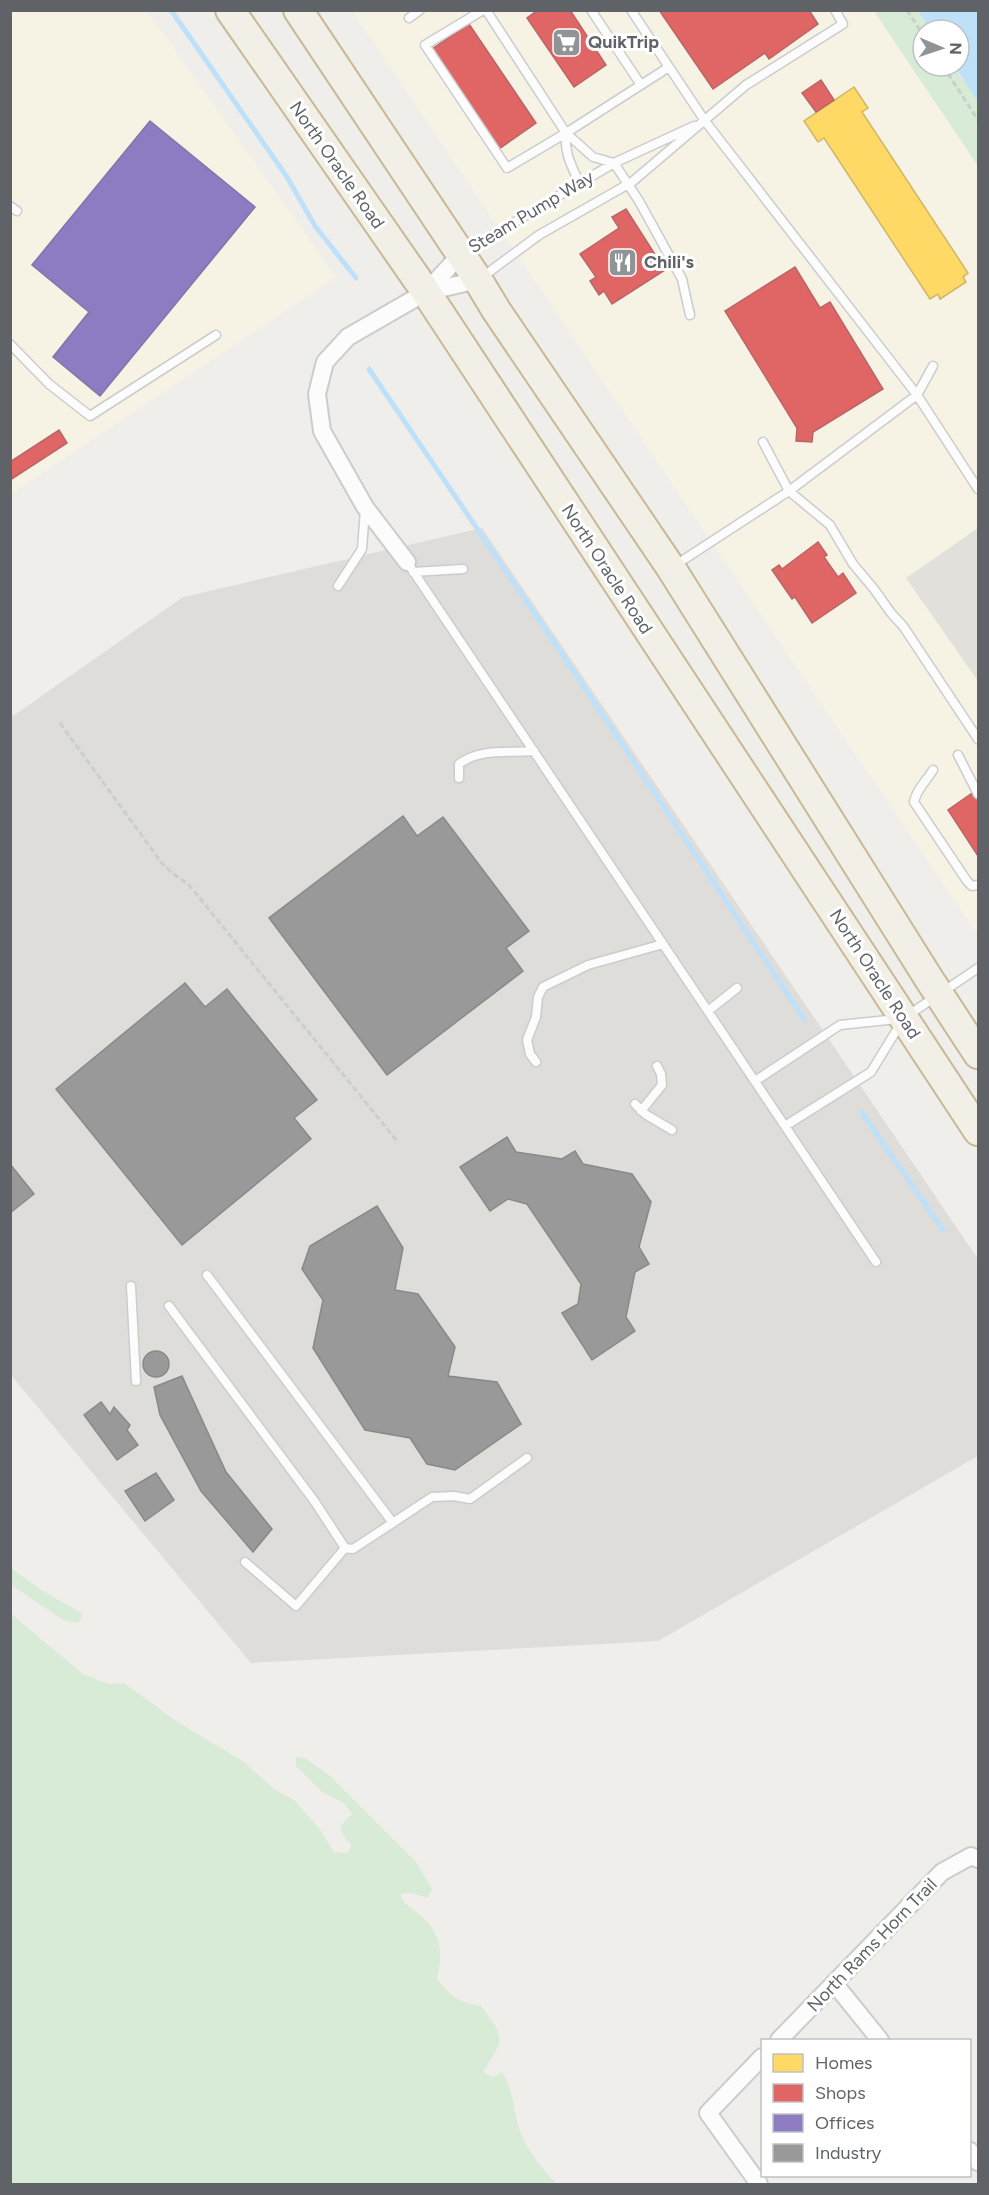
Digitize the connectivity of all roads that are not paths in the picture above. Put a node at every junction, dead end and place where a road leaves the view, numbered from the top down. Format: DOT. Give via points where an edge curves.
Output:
graph roads {
  1 [pos="230,10"];
  2 [pos="298,10"];
  3 [pos="420,10"];
  4 [pos="485,10"];
  5 [pos="591,10"];
  6 [pos="631,10"];
  7 [pos="836,10"];
  8 [pos="408,18"];
  9 [pos="669,67"];
  10 [pos="641,85"];
  11 [pos="705,121"];
  12 [pos="566,133"];
  13 [pos="614,163"];
  14 [pos="579,182"];
  15 [pos="628,184"];
  16 [pos="461,254"];
  17 [pos="478,280"];
  18 [pos="426,292"];
  19 [pos="690,315"];
  20 [pos="216,335"];
  21 [pos="10,344"];
  22 [pos="933,366"];
  23 [pos="917,395"];
  24 [pos="763,442"];
  25 [pos="978,489"];
  26 [pos="789,491"];
  27 [pos="365,507"];
  28 [pos="410,567"];
  29 [pos="671,568"];
  30 [pos="463,569"];
  31 [pos="338,586"];
  32 [pos="978,739"];
  33 [pos="534,752"];
  34 [pos="957,755"];
  35 [pos="933,770"];
  36 [pos="459,778"];
  37 [pos="978,794"];
  38 [pos="978,885"];
  39 [pos="663,944"];
  40 [pos="978,968"];
  41 [pos="737,987"];
  42 [pos="939,994"];
  43 [pos="708,1011"];
  44 [pos="904,1018"];
  45 [pos="978,1053"];
  46 [pos="536,1062"];
  47 [pos="657,1066"];
  48 [pos="754,1081"];
  49 [pos="785,1126"];
  50 [pos="672,1130"];
  51 [pos="978,1131"];
  52 [pos="876,1262"];
  53 [pos="207,1275"];
  54 [pos="131,1286"];
  55 [pos="170,1306"];
  56 [pos="135,1382"];
  57 [pos="527,1458"];
  58 [pos="393,1523"];
  59 [pos="345,1548"];
  60 [pos="245,1562"];
  61 [pos="975,1857"];
  62 [pos="834,1983"];
  63 [pos="780,2039"];
  64 [pos="879,2039"];
  65 [pos="761,2058"];
  66 [pos="759,2184"];
  1 -- 18 [label="highway, North Oracle Road"];
  2 -- 16 [label="highway"];
  3 -- 8 [label="lane"];
  4 -- 12 [label="lane"];
  4 -- 12 [label="lane" via="425,45 507,168"];
  5 -- 10 [label="lane"];
  6 -- 9 [label="lane"];
  7 -- 11 [label="lane, Steam Pump Way" via="843,24 746,85"];
  9 -- 10 [label="lane"];
  9 -- 11 [label="lane"];
  10 -- 12 [label="lane"];
  11 -- 13 [label="lane, Steam Pump Way"];
  11 -- 15 [label="lane, Steam Pump Way"];
  11 -- 23 [label="lane"];
  12 -- 13 [label="lane" via="593,157"];
  12 -- 14 [label="lane" via="567,155"];
  13 -- 14 [label="lane, Steam Pump Way"];
  13 -- 15 [label="lane"];
  14 -- 16 [label="lane, Steam Pump Way"];
  15 -- 17 [label="lane, Steam Pump Way" via="538,235"];
  15 -- 19 [label="lane" via="682,279"];
  16 -- 17 [label="highway"];
  16 -- 18 [label="street, Steam Pump Way"];
  17 -- 18 [label="street"];
  17 -- 29 [label="highway"];
  18 -- 27 [label="street, Steam Pump Way" via="348,337 325,362 317,394 322,431"];
  18 -- 44 [label="highway, North Oracle Road"];
  20 -- 21 [label="lane" via="90,416 49,384"];
  22 -- 23 [label="lane"];
  23 -- 25 [label="lane"];
  23 -- 26 [label="lane"];
  24 -- 26 [label="lane"];
  26 -- 29 [label="lane"];
  26 -- 32 [label="lane" via="830,525 853,564 903,626"];
  27 -- 28 [label="street, Steam Pump Way"];
  27 -- 31 [label="lane" via="362,549"];
  28 -- 30 [label="lane"];
  28 -- 33 [label="lane"];
  29 -- 42 [label="highway"];
  33 -- 36 [label="lane" via="475,754 459,764"];
  33 -- 39 [label="lane"];
  34 -- 37 [label="lane"];
  35 -- 38 [label="lane" via="914,801 967,881"];
  39 -- 43 [label="lane"];
  39 -- 46 [label="lane" via="588,965 543,987 528,1040"];
  40 -- 42 [label="lane"];
  41 -- 43 [label="lane"];
  42 -- 44 [label="lane"];
  42 -- 45 [label="highway"];
  43 -- 48 [label="lane"];
  44 -- 48 [label="lane" via="840,1025"];
  44 -- 49 [label="lane" via="871,1072"];
  44 -- 51 [label="highway, North Oracle Road"];
  47 -- 50 [label="lane" via="662,1084 638,1107"];
  48 -- 49 [label="lane"];
  49 -- 52 [label="lane"];
  53 -- 58 [label="lane"];
  54 -- 56 [label="lane"];
  55 -- 59 [label="lane"];
  57 -- 58 [label="lane" via="470,1499 432,1497"];
  58 -- 59 [label="lane" via="352,1549"];
  59 -- 60 [label="lane" via="296,1606"];
  61 -- 62 [label="street, North Rams Horn Trail" via="942,1872"];
  62 -- 63 [label="street, North Rams Horn Trail"];
  62 -- 64 [label="street"];
  65 -- 66 [label="street" via="708,2114"];
}
